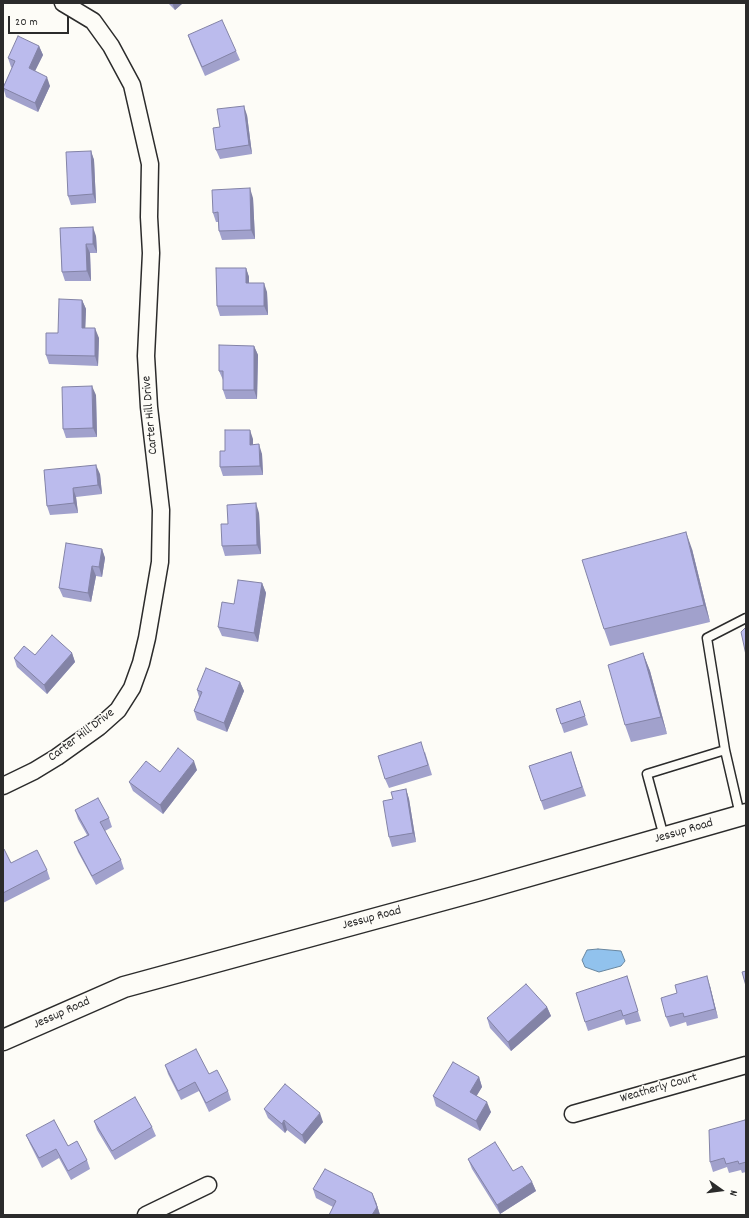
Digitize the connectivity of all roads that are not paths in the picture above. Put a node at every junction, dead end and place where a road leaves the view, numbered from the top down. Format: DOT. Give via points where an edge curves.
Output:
graph roads {
  1 [pos="64,3"];
  2 [pos="746,618"];
  3 [pos="725,750"];
  4 [pos="3,786"];
  5 [pos="743,815"];
  6 [pos="664,837"];
  7 [pos="3,1040"];
  8 [pos="746,1065"];
  9 [pos="573,1114"];
  10 [pos="208,1185"];
  11 [pos="146,1215"];
  1 -- 4 [label="street, Carter Hill Drive" via="93,21 111,46 132,85 150,164 151,252 146,356 161,510 160,562 141,663 132,688 118,710 57,757"];
  2 -- 3 [label="lane" via="707,638"];
  3 -- 5 [label="lane"];
  3 -- 6 [label="lane" via="647,774"];
  5 -- 6 [label="street, Jessup Road"];
  6 -- 7 [label="street, Jessup Road" via="480,890 124,986"];
  8 -- 9 [label="street, Weatherly Court"];
  10 -- 11 [label="street"];
}
